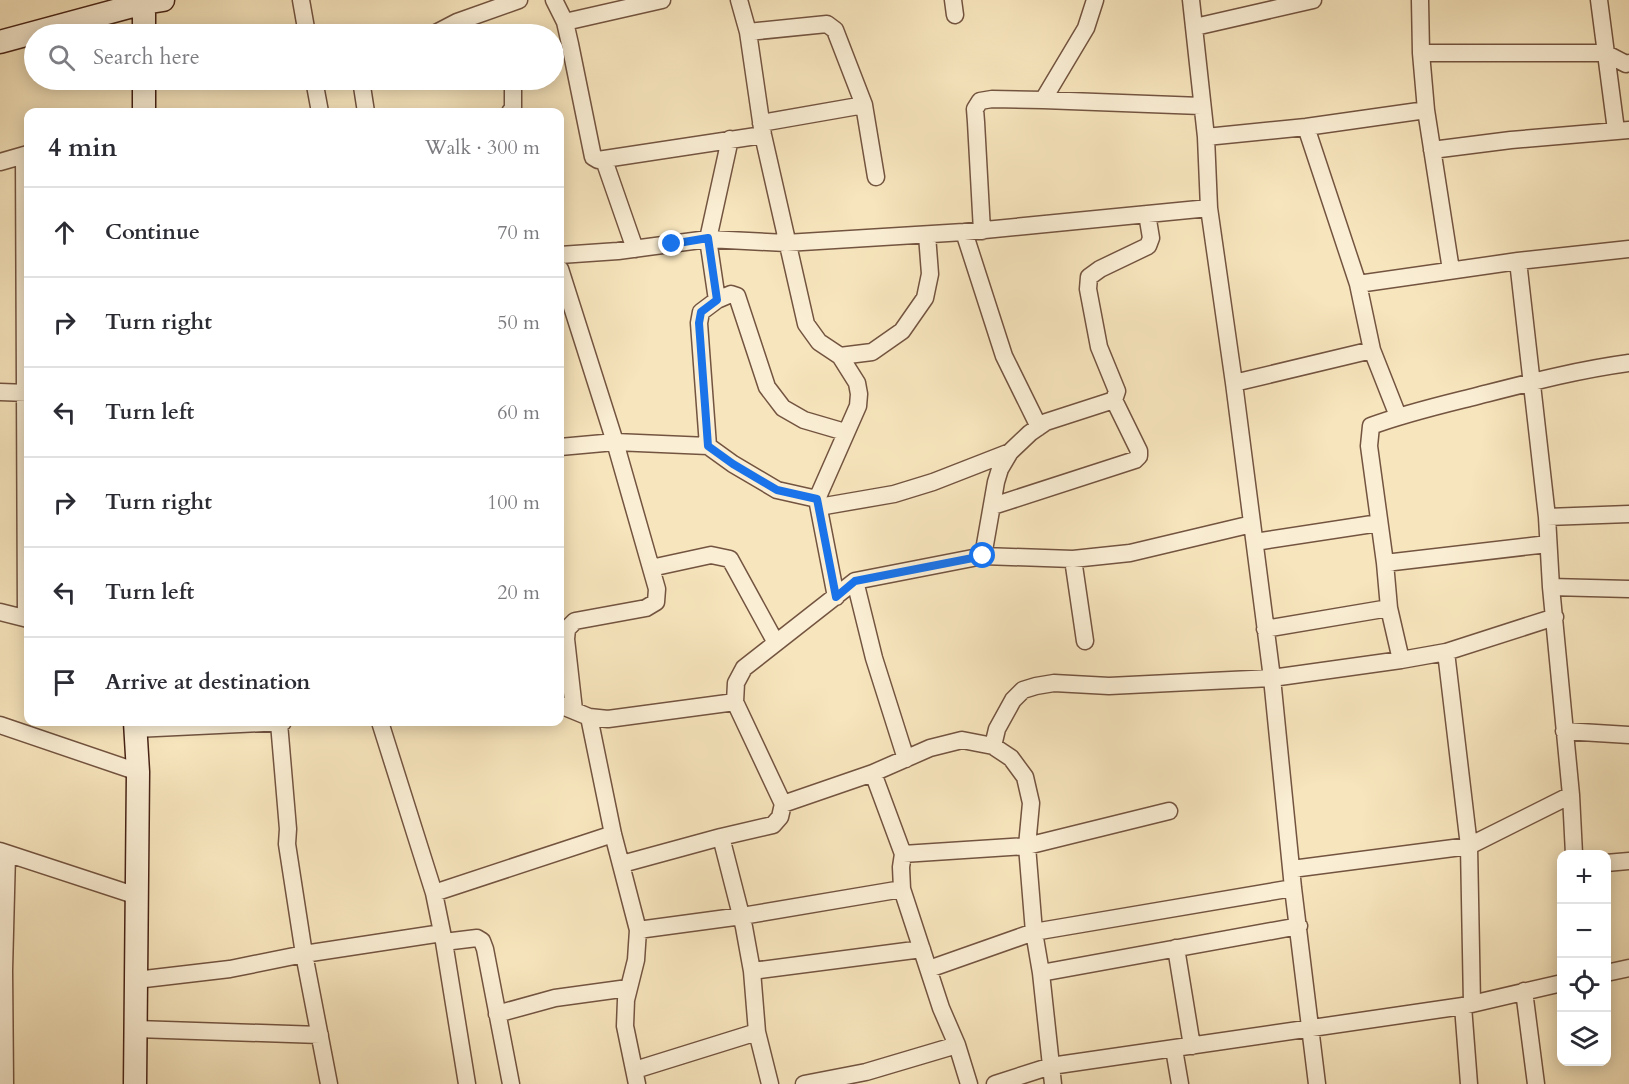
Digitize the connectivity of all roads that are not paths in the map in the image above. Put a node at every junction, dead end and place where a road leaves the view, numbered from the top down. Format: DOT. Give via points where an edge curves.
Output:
graph roads {
  1 [pos="301,0"];
  2 [pos="519,0"];
  3 [pos="554,0"];
  4 [pos="662,0"];
  5 [pos="739,0"];
  6 [pos="1095,0"];
  7 [pos="1191,0"];
  8 [pos="1313,0"];
  9 [pos="1420,0"];
  10 [pos="1599,0"];
  11 [pos="150,1"];
  12 [pos="565,22"];
  13 [pos="66,24"];
  14 [pos="146,24"];
  15 [pos="305,24"];
  16 [pos="453,24"];
  17 [pos="1195,27"];
  18 [pos="748,32"];
  19 [pos="24,35"];
  20 [pos="0,42"];
  21 [pos="570,44"];
  22 [pos="564,45"];
  23 [pos="1605,52"];
  24 [pos="1421,53"];
  25 [pos="1629,63"];
  26 [pos="144,90"];
  27 [pos="316,90"];
  28 [pos="363,90"];
  29 [pos="513,90"];
  30 [pos="1043,100"];
  31 [pos="864,105"];
  32 [pos="1201,106"];
  33 [pos="144,108"];
  34 [pos="319,108"];
  35 [pos="365,108"];
  36 [pos="513,108"];
  37 [pos="1426,110"];
  38 [pos="1306,127"];
  39 [pos="762,129"];
  40 [pos="1623,130"];
  41 [pos="1206,137"];
  42 [pos="730,139"];
  43 [pos="1432,150"];
  44 [pos="24,156"];
  45 [pos="604,160"];
  46 [pos="0,162"];
  47 [pos="876,177"];
  48 [pos="1209,208"];
  49 [pos="1147,214"];
  50 [pos="982,231"];
  51 [pos="964,232"];
  52 [pos="927,235"];
  53 [pos="708,238"];
  54 [pos="786,243"];
  55 [pos="635,249"];
  56 [pos="1629,249"];
  57 [pos="564,255"];
  58 [pos="1518,261"];
  59 [pos="1451,270"];
  60 [pos="564,282"];
  61 [pos="1358,284"];
  62 [pos="717,300"];
  63 [pos="1372,350"];
  64 [pos="840,356"];
  65 [pos="1629,363"];
  66 [pos="1532,381"];
  67 [pos="1234,383"];
  68 [pos="0,392"];
  69 [pos="24,393"];
  70 [pos="1114,400"];
  71 [pos="1398,416"];
  72 [pos="1039,427"];
  73 [pos="845,432"];
  74 [pos="615,442"];
  75 [pos="708,446"];
  76 [pos="564,447"];
  77 [pos="1010,452"];
  78 [pos="818,503"];
  79 [pos="993,506"];
  80 [pos="1629,514"];
  81 [pos="1547,517"];
  82 [pos="1379,523"];
  83 [pos="1252,524"];
  84 [pos="1255,542"];
  85 [pos="1548,544"];
  86 [pos="983,556"];
  87 [pos="1073,559"];
  88 [pos="1385,562"];
  89 [pos="651,568"];
  90 [pos="855,581"];
  91 [pos="1551,587"];
  92 [pos="1629,589"];
  93 [pos="836,597"];
  94 [pos="1389,608"];
  95 [pos="0,612"];
  96 [pos="24,617"];
  97 [pos="1555,617"];
  98 [pos="1265,629"];
  99 [pos="1084,641"];
  100 [pos="776,643"];
  101 [pos="1446,652"];
  102 [pos="1401,660"];
  103 [pos="1272,678"];
  104 [pos="735,702"];
  105 [pos="574,711"];
  106 [pos="0,725"];
  107 [pos="135,726"];
  108 [pos="281,726"];
  109 [pos="381,726"];
  110 [pos="1564,732"];
  111 [pos="1629,735"];
  112 [pos="993,746"];
  113 [pos="906,759"];
  114 [pos="138,772"];
  115 [pos="873,773"];
  116 [pos="1571,795"];
  117 [pos="783,804"];
  118 [pos="1169,811"];
  119 [pos="613,834"];
  120 [pos="721,837"];
  121 [pos="1026,846"];
  122 [pos="1469,846"];
  123 [pos="1574,850"];
  124 [pos="4,853"];
  125 [pos="903,854"];
  126 [pos="1629,861"];
  127 [pos="1611,863"];
  128 [pos="622,864"];
  129 [pos="1292,869"];
  130 [pos="1293,888"];
  131 [pos="902,889"];
  132 [pos="434,893"];
  133 [pos="136,896"];
  134 [pos="742,916"];
  135 [pos="1299,926"];
  136 [pos="638,930"];
  137 [pos="1034,932"];
  138 [pos="443,937"];
  139 [pos="1176,948"];
  140 [pos="922,950"];
  141 [pos="304,954"];
  142 [pos="1629,968"];
  143 [pos="929,969"];
  144 [pos="2,970"];
  145 [pos="752,971"];
  146 [pos="1611,972"];
  147 [pos="1041,973"];
  148 [pos="136,980"];
  149 [pos="1557,984"];
  150 [pos="628,988"];
  151 [pos="1524,991"];
  152 [pos="1467,1005"];
  153 [pos="497,1014"];
  154 [pos="136,1029"];
  155 [pos="1310,1029"];
  156 [pos="757,1032"];
  157 [pos="320,1035"];
  158 [pos="957,1045"];
  159 [pos="1192,1046"];
  160 [pos="1174,1049"];
  161 [pos="1051,1066"];
  162 [pos="636,1077"];
  163 [pos="5,1084"];
  164 [pos="135,1084"];
  165 [pos="329,1084"];
  166 [pos="467,1084"];
  167 [pos="511,1084"];
  168 [pos="770,1084"];
  169 [pos="804,1084"];
  170 [pos="969,1084"];
  171 [pos="995,1084"];
  172 [pos="1053,1084"];
  173 [pos="1180,1084"];
  174 [pos="1317,1084"];
  175 [pos="1469,1084"];
  176 [pos="1536,1084"];
  1 -- 15 [label="street"];
  2 -- 16 [label="street"];
  3 -- 12 [label="street"];
  4 -- 12 [label="street"];
  5 -- 18 [label="street"];
  6 -- 30 [label="street" via="1086,28"];
  7 -- 17 [label="street"];
  8 -- 17 [label="street"];
  9 -- 24 [label="street"];
  10 -- 23 [label="street"];
  11 -- 13 [label="street"];
  11 -- 14 [label="street"];
  12 -- 21 [label="street"];
  17 -- 32 [label="street"];
  18 -- 31 [label="street" via="827,24 835,30"];
  18 -- 39 [label="street"];
  19 -- 20 [label="street"];
  21 -- 22 [label="street"];
  21 -- 45 [label="street" via="593,157"];
  23 -- 24 [label="street"];
  23 -- 25 [label="street"];
  23 -- 40 [label="street"];
  24 -- 37 [label="street"];
  26 -- 33 [label="street"];
  27 -- 34 [label="street"];
  28 -- 35 [label="street"];
  29 -- 36 [label="street"];
  30 -- 32 [label="street"];
  30 -- 50 [label="street" via="992,99 980,101 975,109"];
  31 -- 39 [label="street"];
  31 -- 47 [label="street"];
  32 -- 41 [label="street"];
  37 -- 38 [label="street"];
  37 -- 43 [label="street"];
  38 -- 41 [label="street"];
  38 -- 61 [label="street"];
  39 -- 42 [label="street"];
  39 -- 54 [label="street"];
  40 -- 43 [label="street"];
  41 -- 48 [label="street"];
  42 -- 45 [label="street"];
  42 -- 53 [label="street"];
  43 -- 59 [label="street"];
  44 -- 46 [label="street"];
  45 -- 55 [label="street"];
  48 -- 49 [label="street"];
  48 -- 67 [label="street"];
  49 -- 50 [label="street"];
  49 -- 70 [label="street" via="1151,238 1148,246 1089,277 1099,347 1117,391"];
  50 -- 51 [label="street"];
  51 -- 52 [label="street"];
  51 -- 72 [label="street" via="1004,356"];
  52 -- 54 [label="street"];
  52 -- 64 [label="street" via="930,274 925,298 902,331 872,352"];
  53 -- 54 [label="street"];
  53 -- 55 [label="street"];
  53 -- 62 [label="street"];
  54 -- 64 [label="street" via="806,324 819,342"];
  55 -- 57 [label="street"];
  56 -- 58 [label="street"];
  58 -- 59 [label="street"];
  58 -- 66 [label="street"];
  59 -- 61 [label="street"];
  60 -- 74 [label="street"];
  61 -- 63 [label="street"];
  62 -- 73 [label="street" via="731,294 738,296 767,387 783,408 804,420"];
  62 -- 75 [label="street" via="701,312 699,323"];
  63 -- 67 [label="street"];
  63 -- 71 [label="street"];
  64 -- 73 [label="street" via="857,383 859,394 858,406"];
  65 -- 66 [label="street"];
  66 -- 71 [label="street"];
  66 -- 81 [label="street"];
  67 -- 83 [label="street"];
  68 -- 69 [label="street"];
  70 -- 72 [label="street"];
  70 -- 79 [label="street" via="1139,451 1135,460"];
  71 -- 82 [label="street" via="1371,426 1369,446"];
  72 -- 77 [label="street"];
  73 -- 78 [label="street"];
  74 -- 75 [label="street"];
  74 -- 76 [label="street"];
  74 -- 89 [label="street"];
  75 -- 78 [label="street" via="777,490"];
  77 -- 78 [label="street" via="894,494"];
  77 -- 79 [label="street" via="1000,469"];
  78 -- 93 [label="street"];
  79 -- 86 [label="street"];
  80 -- 81 [label="street"];
  81 -- 85 [label="street"];
  82 -- 84 [label="street"];
  82 -- 88 [label="street"];
  83 -- 84 [label="street"];
  83 -- 87 [label="street" via="1130,553"];
  84 -- 98 [label="street"];
  85 -- 88 [label="street"];
  85 -- 91 [label="street"];
  86 -- 87 [label="street"];
  86 -- 90 [label="street"];
  87 -- 99 [label="street"];
  88 -- 94 [label="street"];
  89 -- 100 [label="street" via="711,555 730,559"];
  89 -- 105 [label="street" via="656,602 646,608 575,621 567,629"];
  90 -- 93 [label="street"];
  90 -- 113 [label="street"];
  91 -- 92 [label="street"];
  91 -- 97 [label="street"];
  93 -- 100 [label="street"];
  94 -- 98 [label="street"];
  94 -- 102 [label="street"];
  95 -- 96 [label="street"];
  97 -- 101 [label="street"];
  97 -- 110 [label="street"];
  98 -- 103 [label="street"];
  100 -- 104 [label="street" via="744,668 736,683"];
  101 -- 102 [label="street"];
  101 -- 122 [label="street"];
  102 -- 103 [label="street"];
  103 -- 112 [label="street" via="1036,686 1023,690 1012,700"];
  103 -- 129 [label="street"];
  104 -- 105 [label="street" via="608,718"];
  104 -- 117 [label="street"];
  105 -- 119 [label="street"];
  106 -- 114 [label="street"];
  107 -- 114 [label="street"];
  108 -- 141 [label="street" via="286,844"];
  109 -- 132 [label="street"];
  110 -- 111 [label="street"];
  110 -- 116 [label="street"];
  112 -- 113 [label="street" via="962,740"];
  112 -- 121 [label="street" via="1011,758 1025,777 1031,803"];
  113 -- 115 [label="street"];
  114 -- 133 [label="street"];
  115 -- 117 [label="street"];
  115 -- 125 [label="street"];
  116 -- 122 [label="street"];
  116 -- 123 [label="street"];
  117 -- 120 [label="street" via="773,825"];
  118 -- 121 [label="street"];
  119 -- 128 [label="street"];
  119 -- 132 [label="street"];
  120 -- 128 [label="street"];
  120 -- 134 [label="street"];
  121 -- 125 [label="street"];
  121 -- 137 [label="street"];
  122 -- 129 [label="street"];
  122 -- 152 [label="street"];
  124 -- 133 [label="street"];
  124 -- 144 [label="street"];
  125 -- 131 [label="street"];
  126 -- 127 [label="street"];
  128 -- 136 [label="street"];
  129 -- 130 [label="street"];
  130 -- 135 [label="street"];
  130 -- 137 [label="street"];
  131 -- 134 [label="street"];
  131 -- 140 [label="street"];
  132 -- 138 [label="street"];
  133 -- 148 [label="street"];
  134 -- 136 [label="street"];
  134 -- 145 [label="street"];
  135 -- 139 [label="street"];
  135 -- 155 [label="street"];
  136 -- 150 [label="street" via="636,960"];
  137 -- 143 [label="street"];
  137 -- 147 [label="street"];
  138 -- 141 [label="street"];
  138 -- 153 [label="street" via="482,941"];
  138 -- 166 [label="street"];
  139 -- 147 [label="street"];
  139 -- 159 [label="street"];
  140 -- 143 [label="street"];
  140 -- 145 [label="street"];
  141 -- 148 [label="street" via="230,969"];
  141 -- 157 [label="street"];
  142 -- 146 [label="street"];
  143 -- 158 [label="street"];
  144 -- 163 [label="street"];
  145 -- 156 [label="street"];
  147 -- 161 [label="street"];
  148 -- 154 [label="street"];
  149 -- 151 [label="street"];
  150 -- 153 [label="street" via="555,999"];
  150 -- 162 [label="street" via="625,1026"];
  151 -- 152 [label="street"];
  151 -- 176 [label="street"];
  152 -- 155 [label="street"];
  152 -- 175 [label="street"];
  153 -- 167 [label="street"];
  154 -- 157 [label="street"];
  154 -- 164 [label="street"];
  155 -- 159 [label="street"];
  155 -- 174 [label="street"];
  156 -- 162 [label="street"];
  156 -- 168 [label="street"];
  157 -- 165 [label="street"];
  158 -- 169 [label="street" via="866,1072"];
  158 -- 170 [label="street"];
  159 -- 160 [label="street"];
  160 -- 161 [label="street"];
  160 -- 173 [label="street"];
  161 -- 171 [label="street"];
  161 -- 172 [label="street"];
}
